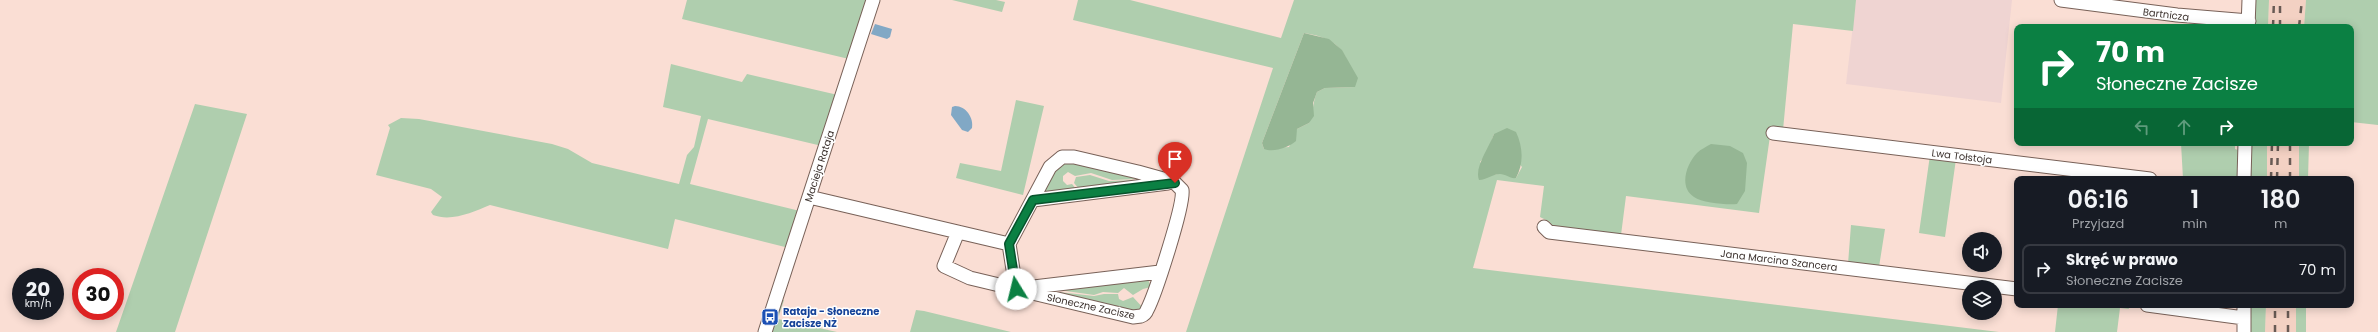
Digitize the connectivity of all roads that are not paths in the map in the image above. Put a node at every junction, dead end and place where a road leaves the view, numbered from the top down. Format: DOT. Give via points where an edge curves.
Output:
graph roads {
  1 [pos="873,0"];
  2 [pos="2061,0"];
  3 [pos="2249,0"];
  4 [pos="2249,24"];
  5 [pos="1773,133"];
  6 [pos="2245,146"];
  7 [pos="2125,176"];
  8 [pos="2244,176"];
  9 [pos="1174,182"];
  10 [pos="809,197"];
  11 [pos="1033,200"];
  12 [pos="1544,227"];
  13 [pos="958,232"];
  14 [pos="1009,244"];
  15 [pos="1160,272"];
  16 [pos="1016,289"];
  17 [pos="2014,289"];
  18 [pos="2169,308"];
  19 [pos="2244,308"];
  20 [pos="2244,318"];
  21 [pos="765,332"];
  22 [pos="2244,332"];
  1 -- 10 [label="street, Macieja Rataja"];
  2 -- 4 [label="street, Bartnicza"];
  3 -- 4 [label="street"];
  5 -- 7 [label="street, Lwa Tołstoja"];
  6 -- 8 [label="street"];
  9 -- 11 [label="street"];
  9 -- 11 [label="street" via="1065,157 1052,165"];
  9 -- 15 [label="street, Słoneczne Zacisze" via="1182,190 1183,200"];
  10 -- 13 [label="street"];
  10 -- 21 [label="street, Macieja Rataja"];
  11 -- 14 [label="street"];
  12 -- 17 [label="street, Jana Marcina Szancera" via="1548,232"];
  13 -- 14 [label="street"];
  13 -- 16 [label="street, Słoneczne Zacisze" via="944,266 970,278"];
  14 -- 16 [label="street"];
  15 -- 16 [label="street, Słoneczne Zacisze"];
  15 -- 16 [label="street, Słoneczne Zacisze" via="1148,309 1137,317"];
  18 -- 20 [label="street"];
  19 -- 20 [label="street"];
  20 -- 22 [label="street"];
}
